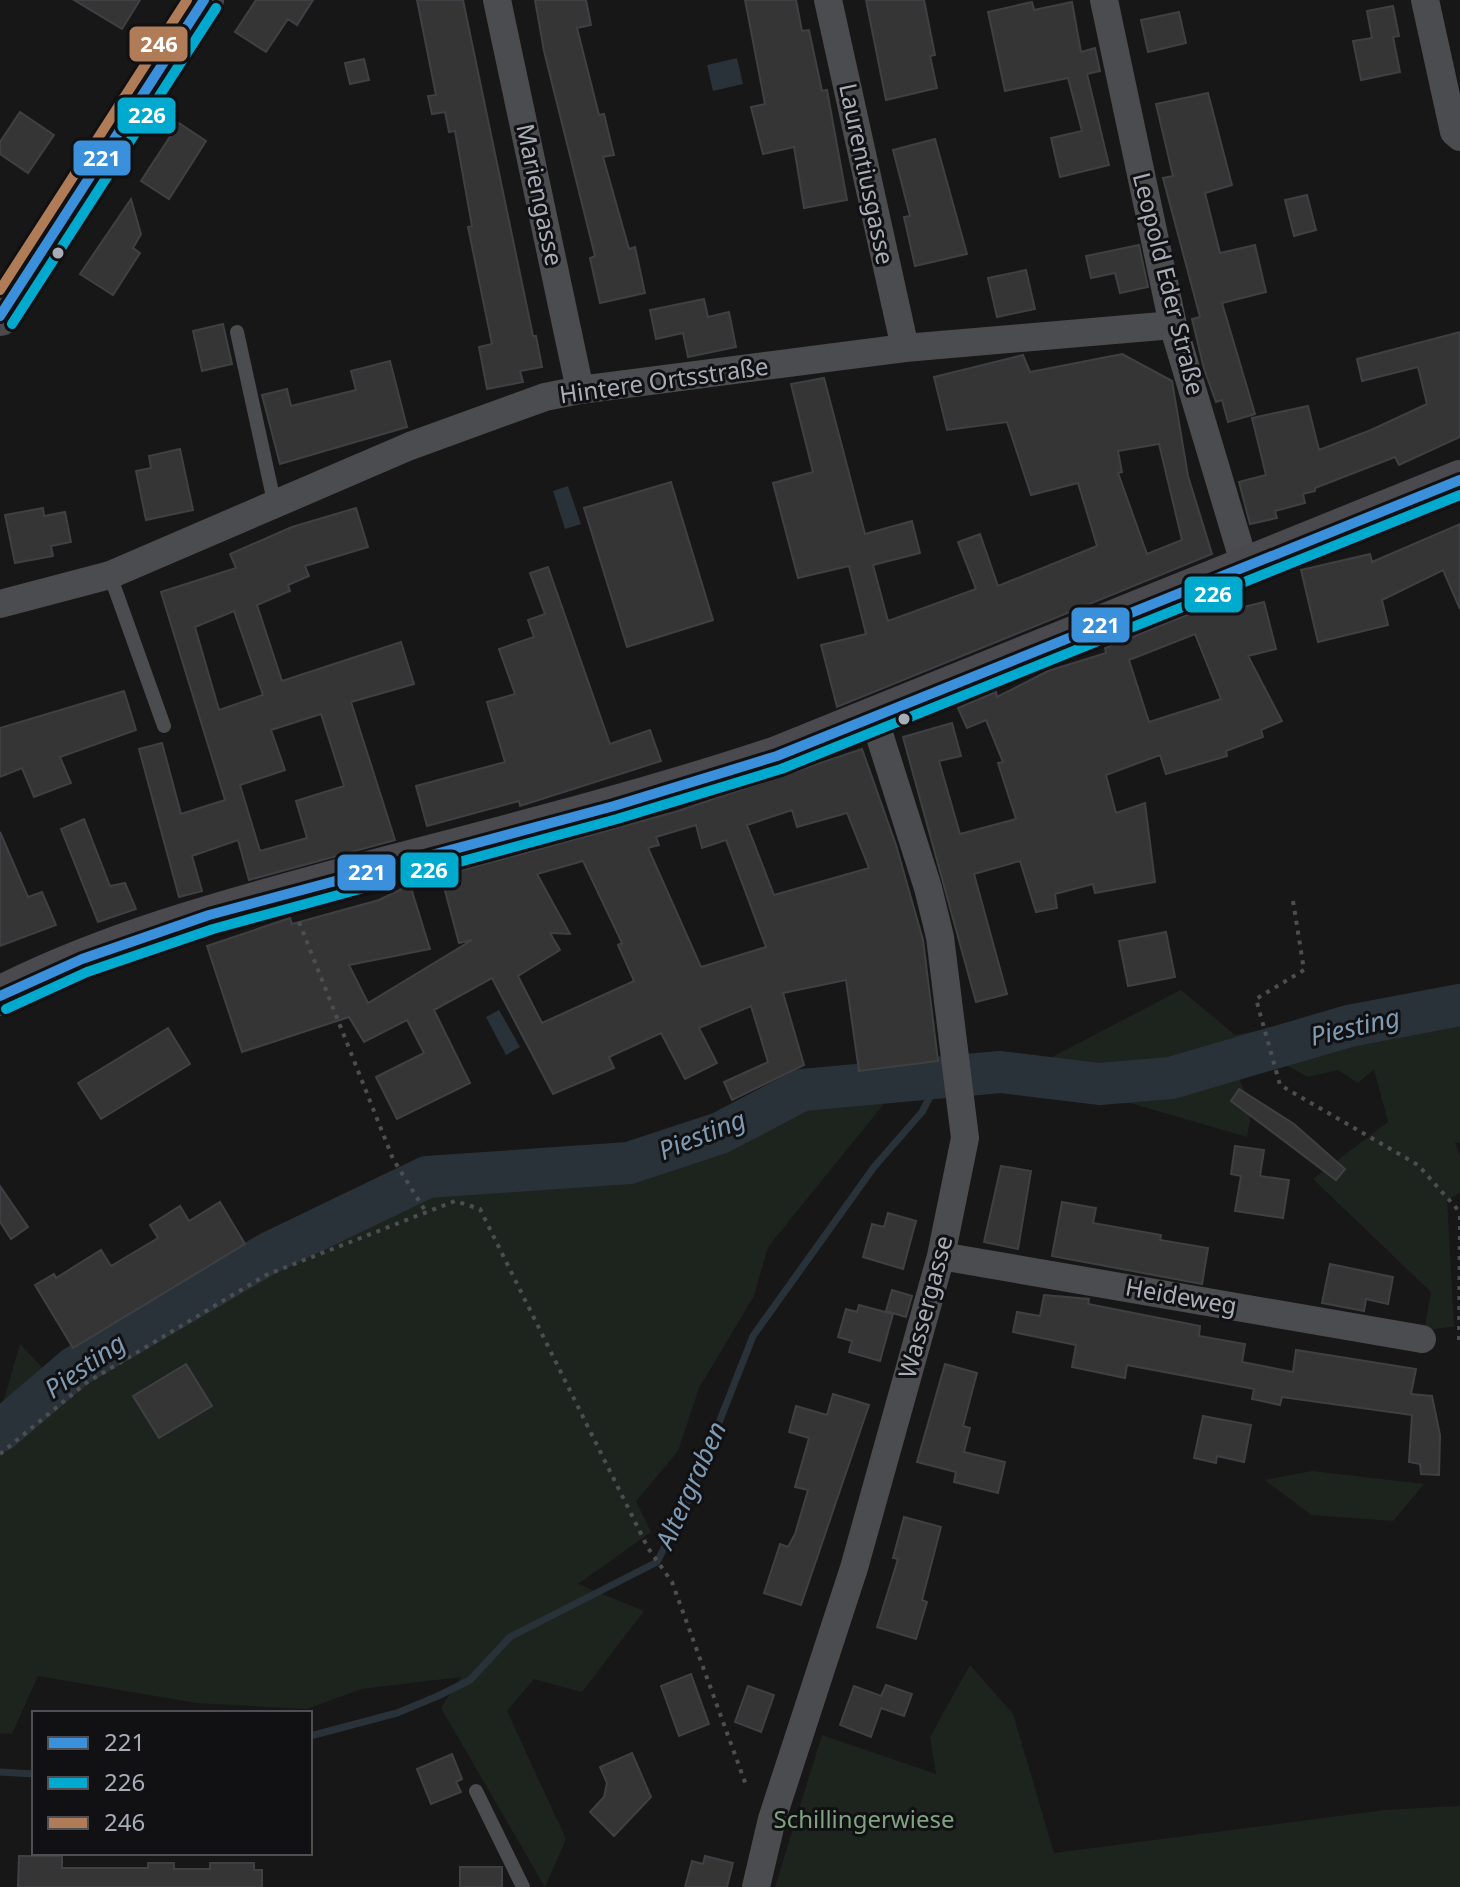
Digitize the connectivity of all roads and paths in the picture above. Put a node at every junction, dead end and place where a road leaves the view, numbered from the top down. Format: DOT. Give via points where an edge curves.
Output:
graph roads {
  1 [pos="204,0"];
  2 [pos="497,0"];
  3 [pos="828,0"];
  4 [pos="1104,0"];
  5 [pos="1425,0"];
  6 [pos="1460,137"];
  7 [pos="0,316"];
  8 [pos="1173,325"];
  9 [pos="237,332"];
  10 [pos="905,348"];
  11 [pos="580,390"];
  12 [pos="1460,480"];
  13 [pos="275,506"];
  14 [pos="1245,566"];
  15 [pos="110,575"];
  16 [pos="0,604"];
  17 [pos="874,718"];
  18 [pos="164,726"];
  19 [pos="287,893"];
  20 [pos="1293,901"];
  21 [pos="0,996"];
  22 [pos="1460,1211"];
  23 [pos="426,1212"];
  24 [pos="941,1256"];
  25 [pos="1422,1339"];
  26 [pos="1459,1340"];
  27 [pos="0,1454"];
  28 [pos="746,1785"];
  29 [pos="476,1791"];
  30 [pos="523,1887"];
  31 [pos="756,1887"];
  1 -- 7 [label="main road"];
  2 -- 11 [label="street, Mariengasse"];
  3 -- 10 [label="street, Laurentiusgasse"];
  4 -- 8 [label="street, Leopold Eder Straße"];
  5 -- 6 [label="street" via="1454,132"];
  8 -- 10 [label="street, Hintere Ortsstraße"];
  8 -- 14 [label="street, Leopold Eder Straße"];
  9 -- 13 [label="lane"];
  10 -- 11 [label="street, Hintere Ortsstraße"];
  11 -- 13 [label="street, Hintere Ortsstraße" via="545,397 410,446"];
  12 -- 14 [label="main road"];
  13 -- 15 [label="street, Hintere Ortsstraße"];
  14 -- 17 [label="main road"];
  15 -- 16 [label="street, Hintere Ortsstraße"];
  15 -- 18 [label="lane"];
  17 -- 19 [label="main road" via="689,786"];
  17 -- 24 [label="street, Wassergasse" via="940,937 963,1109 962,1165"];
  19 -- 21 [label="main road" via="195,919"];
  19 -- 23 [label="path" via="393,1159"];
  20 -- 22 [label="path" via="1304,970 1256,999 1280,1085 1418,1165"];
  22 -- 26 [label="path"];
  23 -- 27 [label="path" via="266,1275 86,1383"];
  23 -- 28 [label="path" via="455,1201 480,1209 648,1548 672,1582"];
  24 -- 25 [label="street, Heideweg"];
  24 -- 31 [label="street, Wassergasse" via="854,1568 772,1819"];
  29 -- 30 [label="lane"];
}
